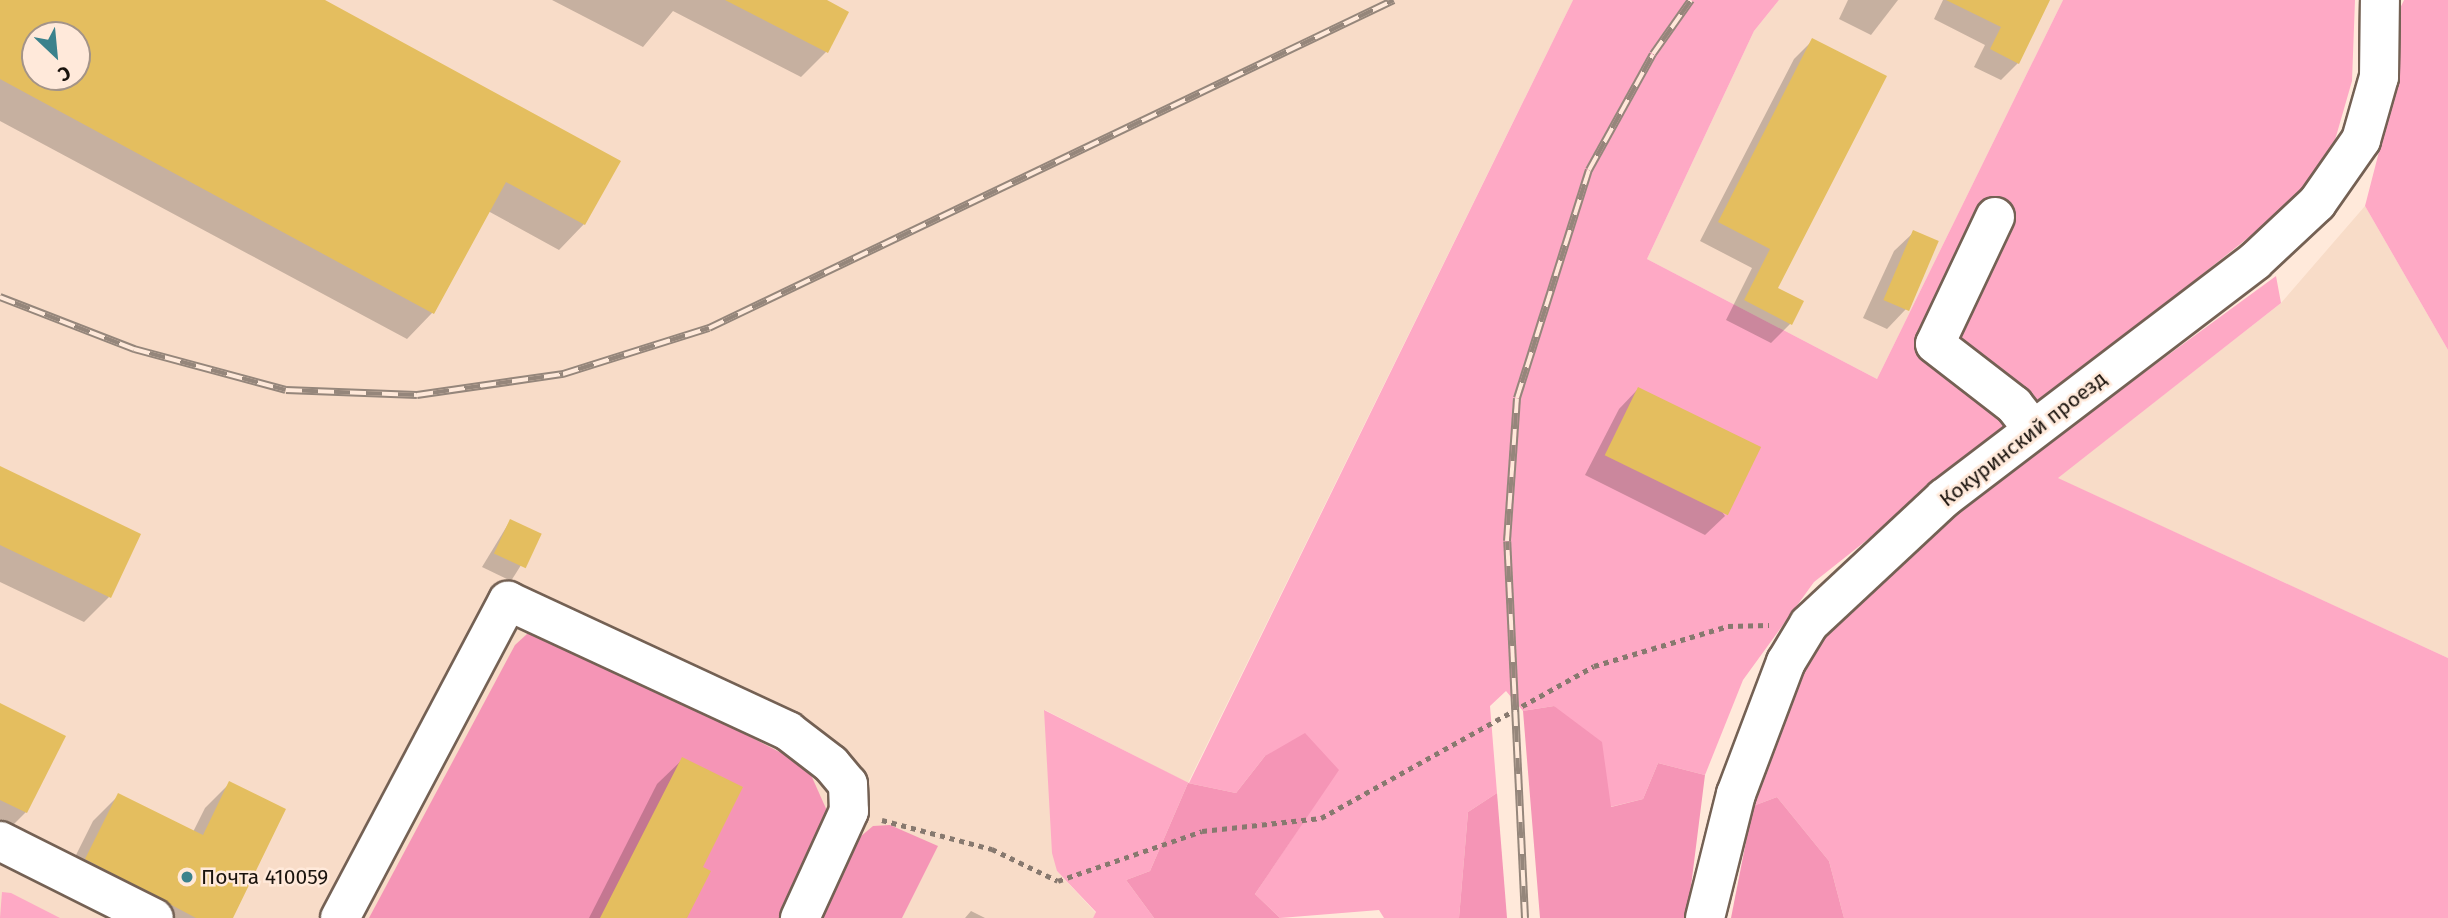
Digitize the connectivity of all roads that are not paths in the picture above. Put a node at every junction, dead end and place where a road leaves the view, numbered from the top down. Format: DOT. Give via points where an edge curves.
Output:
graph roads {
  1 [pos="2380,0"];
  2 [pos="1995,216"];
  3 [pos="2033,429"];
  4 [pos="0,841"];
  5 [pos="154,918"];
  6 [pos="340,918"];
  7 [pos="800,918"];
  8 [pos="1705,918"];
  1 -- 3 [label="street, Кокуринский проезд" via="2379,77 2361,140 2317,203 2255,261"];
  2 -- 3 [label="street" via="1935,344 2014,405"];
  3 -- 8 [label="street, Кокуринский проезд" via="1944,498 1809,624 1786,662 1737,794"];
  4 -- 5 [label="street"];
  6 -- 7 [label="street" via="508,601 788,732 848,784 849,811"];
}
